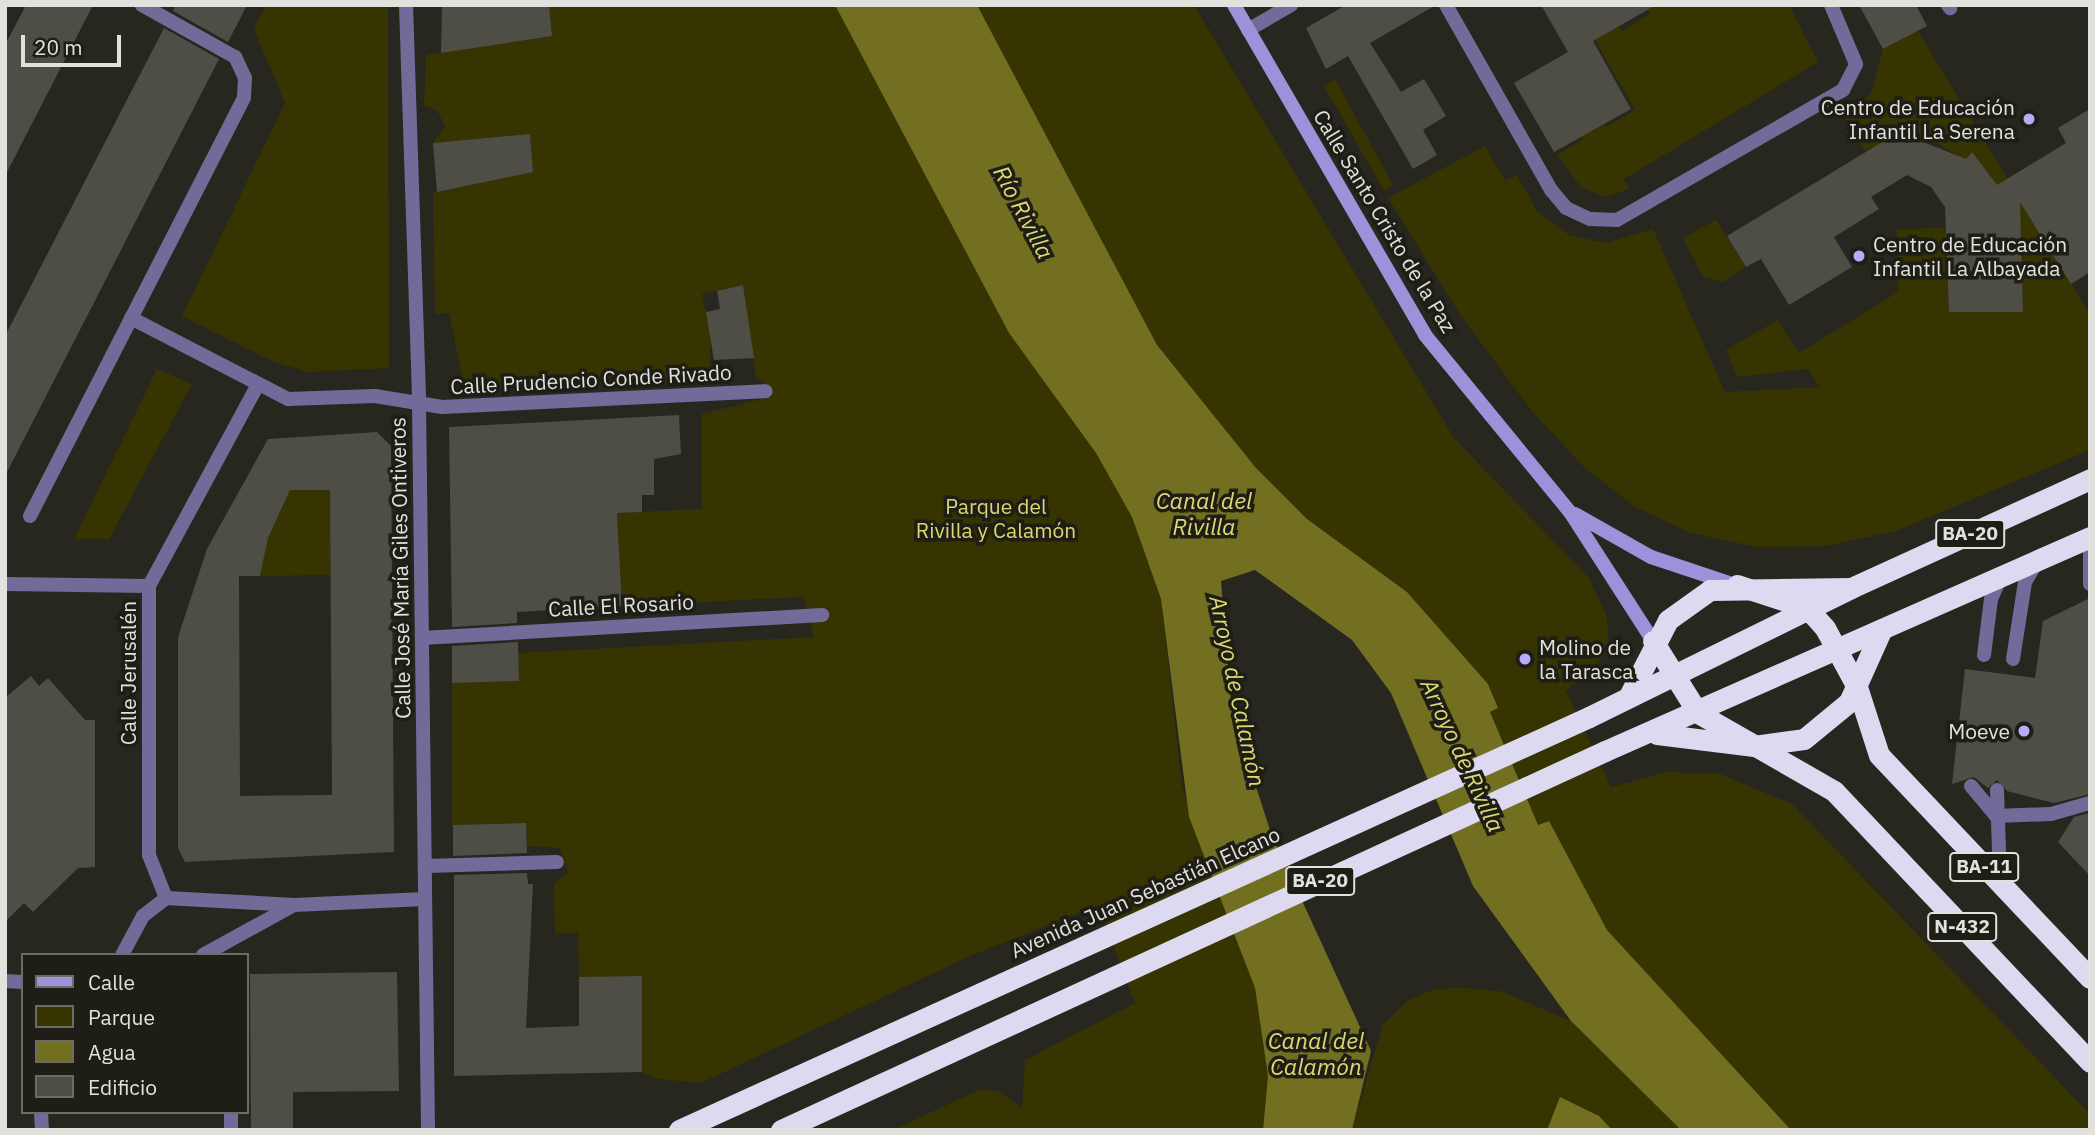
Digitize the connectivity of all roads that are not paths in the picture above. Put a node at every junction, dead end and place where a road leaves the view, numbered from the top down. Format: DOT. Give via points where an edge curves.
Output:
graph roads {
  1 [pos="142,5"];
  2 [pos="406,5"];
  3 [pos="1234,5"];
  4 [pos="1291,5"];
  5 [pos="1446,5"];
  6 [pos="1831,5"];
  7 [pos="1248,30"];
  8 [pos="131,318"];
  9 [pos="256,388"];
  10 [pos="766,391"];
  11 [pos="419,404"];
  12 [pos="2090,479"];
  13 [pos="1570,512"];
  14 [pos="30,516"];
  15 [pos="2090,537"];
  16 [pos="2090,546"];
  17 [pos="2038,560"];
  18 [pos="2001,578"];
  19 [pos="5,584"];
  20 [pos="2090,584"];
  21 [pos="1737,585"];
  22 [pos="149,586"];
  23 [pos="1851,588"];
  24 [pos="1807,608"];
  25 [pos="822,615"];
  26 [pos="1880,633"];
  27 [pos="422,638"];
  28 [pos="1653,641"];
  29 [pos="1839,652"];
  30 [pos="1984,655"];
  31 [pos="2013,659"];
  32 [pos="1670,673"];
  33 [pos="1857,687"];
  34 [pos="1629,696"];
  35 [pos="1698,713"];
  36 [pos="1648,734"];
  37 [pos="1754,746"];
  38 [pos="1971,786"];
  39 [pos="1997,790"];
  40 [pos="2090,803"];
  41 [pos="1996,816"];
  42 [pos="557,862"];
  43 [pos="425,866"];
  44 [pos="2000,883"];
  45 [pos="166,898"];
  46 [pos="425,899"];
  47 [pos="294,905"];
  48 [pos="123,953"];
  49 [pos="208,953"];
  50 [pos="2090,978"];
  51 [pos="2090,1062"];
  52 [pos="428,1130"];
  53 [pos="679,1130"];
  54 [pos="781,1130"];
  1 -- 8 [label="street" via="235,57 245,78 244,97"];
  2 -- 11 [label="street, Calle José María Giles Ontiveros"];
  3 -- 7 [label="street, Calle Santo Cristo de la Paz"];
  4 -- 7 [label="street"];
  5 -- 6 [label="street" via="1551,190 1566,208 1590,219 1617,219 1843,90 1856,64"];
  7 -- 13 [label="street, Calle Santo Cristo de la Paz" via="1425,335"];
  8 -- 9 [label="street, Calle Prudencio Conde Rivado"];
  8 -- 14 [label="street"];
  9 -- 11 [label="street, Calle Prudencio Conde Rivado" via="288,399 375,396"];
  9 -- 22 [label="street, Calle Jerusalén"];
  10 -- 11 [label="street, Calle Prudencio Conde Rivado"];
  11 -- 27 [label="street, Calle José María Giles Ontiveros"];
  12 -- 23 [label="highway, BA-20"];
  13 -- 21 [label="street" via="1651,557"];
  13 -- 28 [label="street, Calle Santo Cristo de la Paz"];
  15 -- 17 [label="highway, BA-20"];
  16 -- 20 [label="street"];
  17 -- 18 [label="highway, BA-20"];
  17 -- 31 [label="street" via="2025,582"];
  18 -- 26 [label="highway, BA-20"];
  18 -- 30 [label="street" via="1990,598"];
  19 -- 22 [label="street"];
  21 -- 23 [label="highway"];
  21 -- 24 [label="highway"];
  21 -- 28 [label="highway" via="1688,600"];
  22 -- 45 [label="street, Calle Jerusalén" via="149,855"];
  23 -- 24 [label="highway, BA-20"];
  24 -- 29 [label="highway"];
  24 -- 32 [label="highway, BA-20"];
  25 -- 27 [label="street, Calle El Rosario"];
  26 -- 29 [label="highway, BA-20"];
  26 -- 33 [label="highway"];
  27 -- 43 [label="street, Calle José María Giles Ontiveros"];
  28 -- 32 [label="highway"];
  28 -- 34 [label="highway"];
  29 -- 33 [label="highway"];
  29 -- 35 [label="highway, BA-20"];
  32 -- 34 [label="highway, BA-20"];
  32 -- 35 [label="highway"];
  33 -- 37 [label="highway" via="1823,730 1783,745"];
  33 -- 44 [label="highway, BA-11" via="1879,755"];
  34 -- 53 [label="highway, Avenida Juan Sebastián Elcano / BA-20"];
  35 -- 36 [label="highway, BA-20"];
  35 -- 37 [label="highway"];
  36 -- 37 [label="highway"];
  36 -- 54 [label="highway, BA-20"];
  37 -- 51 [label="highway, N-432" via="1834,791"];
  38 -- 41 [label="street"];
  39 -- 41 [label="street"];
  40 -- 41 [label="street" via="2051,814"];
  41 -- 44 [label="street"];
  42 -- 43 [label="street"];
  43 -- 46 [label="street, Calle José María Giles Ontiveros"];
  44 -- 50 [label="highway, BA-11"];
  45 -- 47 [label="street"];
  45 -- 48 [label="street" via="143,916"];
  46 -- 47 [label="street"];
  46 -- 52 [label="street, Calle José María Giles Ontiveros"];
  47 -- 49 [label="street"];
}
